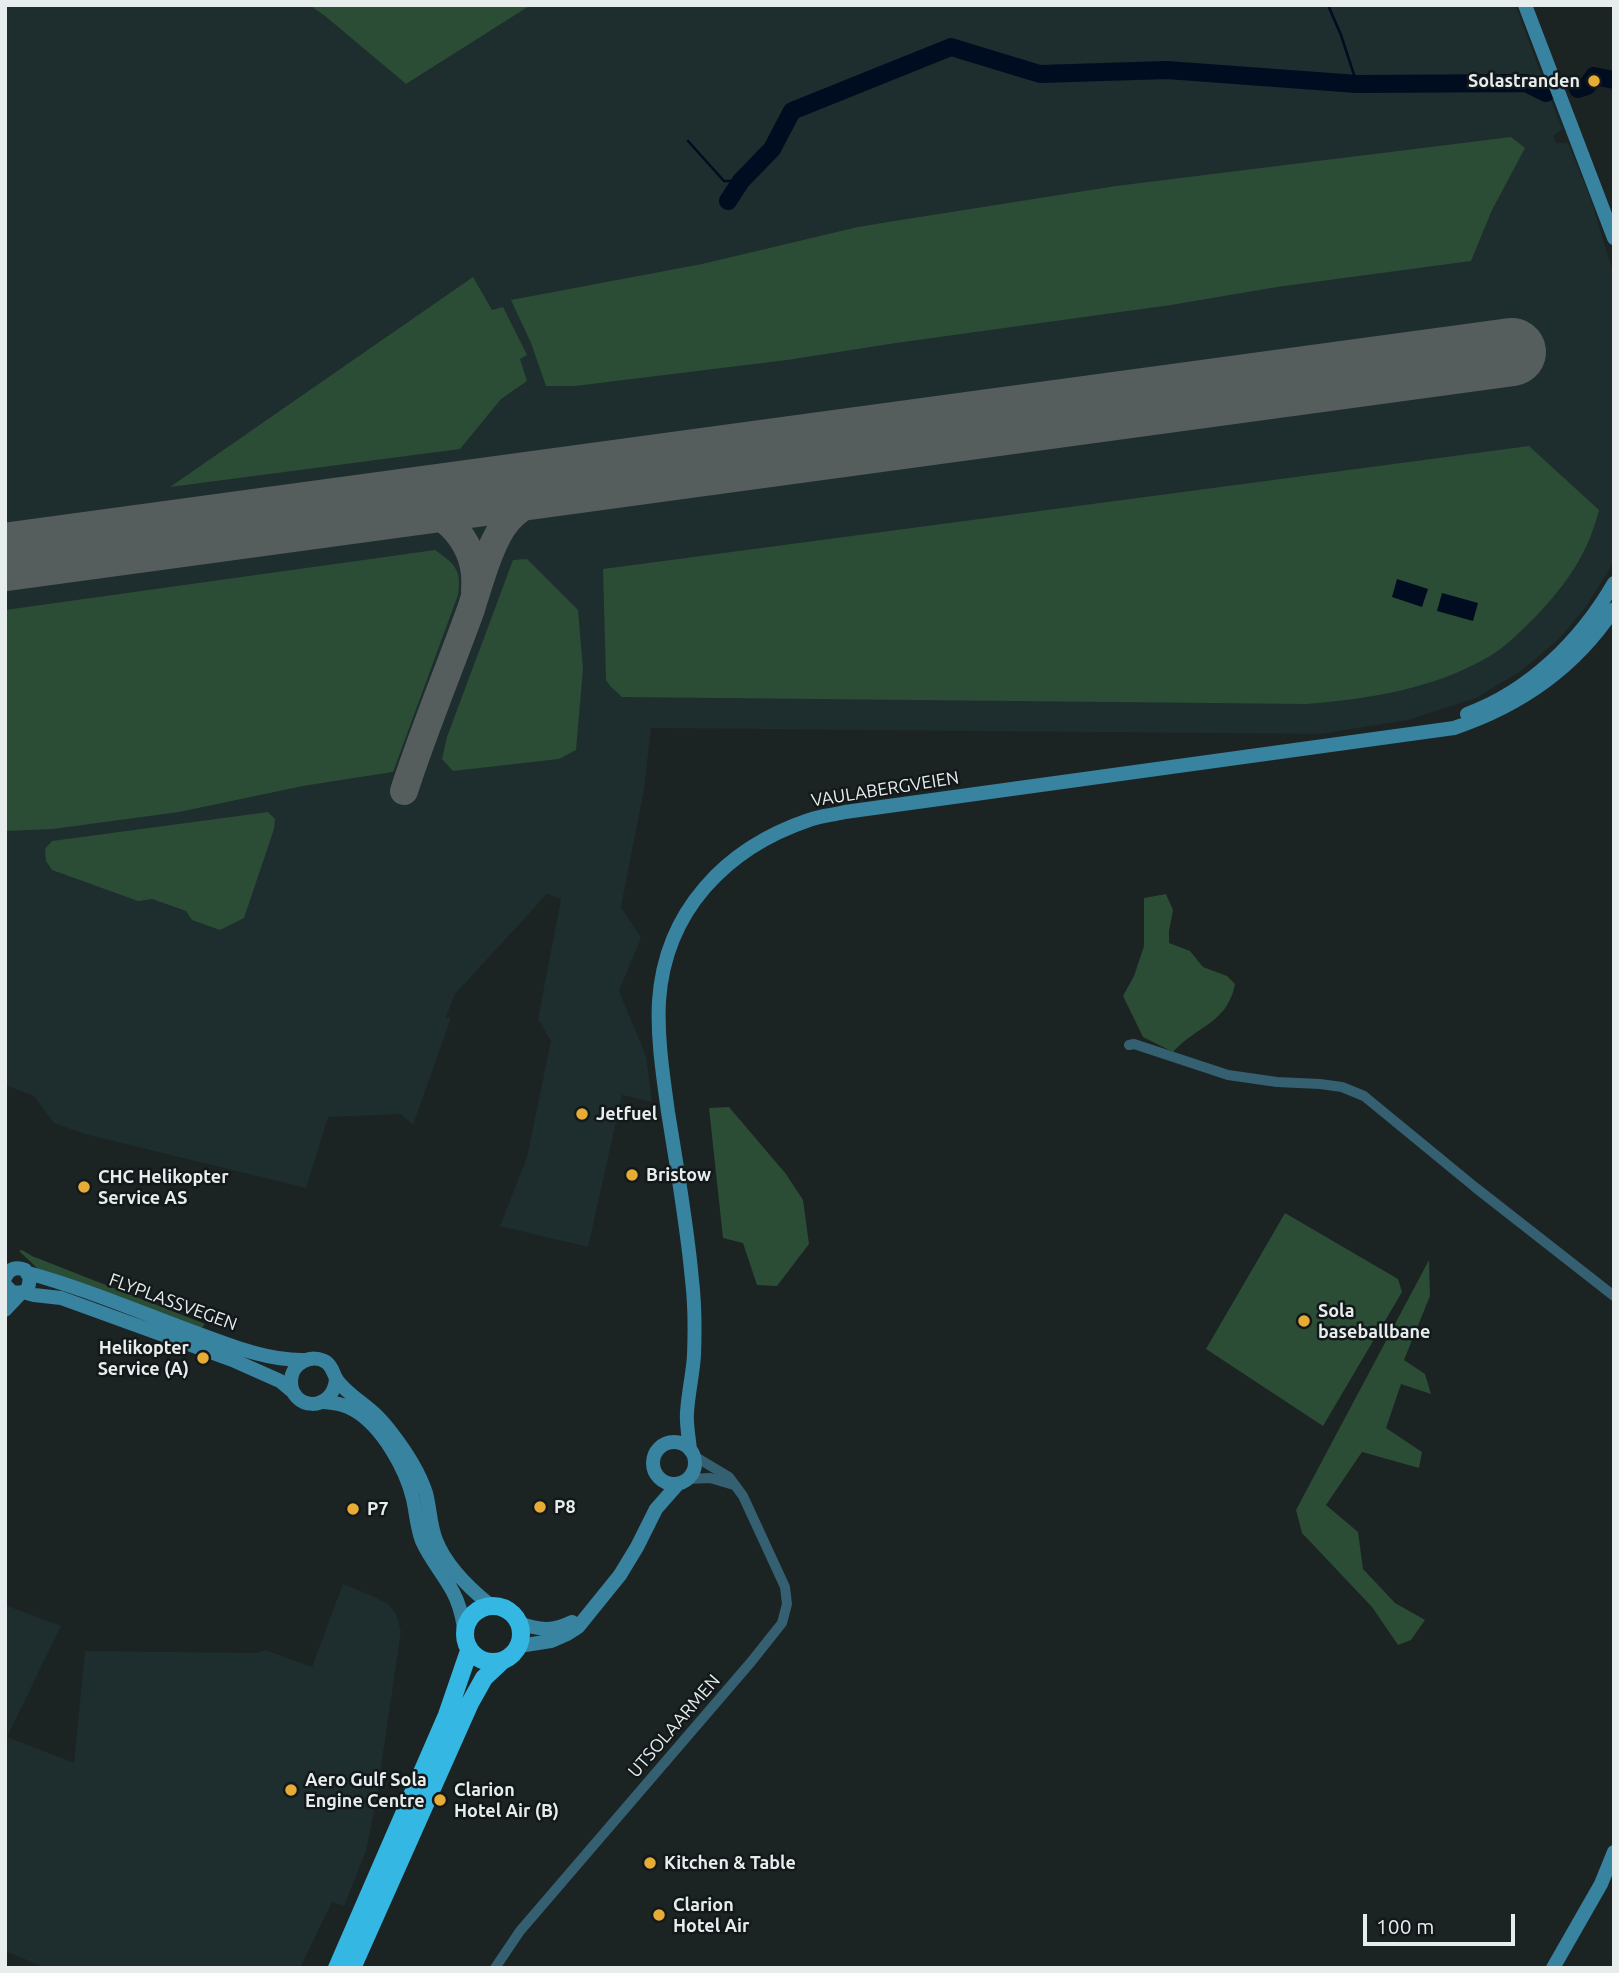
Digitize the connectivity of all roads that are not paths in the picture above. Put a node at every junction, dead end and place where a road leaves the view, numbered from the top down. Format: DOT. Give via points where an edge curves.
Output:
graph roads {
  1 [pos="1525,5"];
  2 [pos="1614,238"];
  3 [pos="1614,583"];
  4 [pos="1610,613"];
  5 [pos="1129,1045"];
  6 [pos="28,1273"];
  7 [pos="5,1278"];
  8 [pos="5,1285"];
  9 [pos="22,1293"];
  10 [pos="1614,1296"];
  11 [pos="5,1310"];
  12 [pos="305,1360"];
  13 [pos="336,1379"];
  14 [pos="293,1392"];
  15 [pos="324,1402"];
  16 [pos="686,1415"];
  17 [pos="663,1445"];
  18 [pos="692,1453"];
  19 [pos="655,1474"];
  20 [pos="683,1482"];
  21 [pos="734,1485"];
  22 [pos="656,1509"];
  23 [pos="490,1605"];
  24 [pos="586,1616"];
  25 [pos="519,1623"];
  26 [pos="464,1628"];
  27 [pos="519,1646"];
  28 [pos="469,1651"];
  29 [pos="501,1662"];
  30 [pos="1614,1853"];
  31 [pos="337,1968"];
  32 [pos="352,1968"];
  33 [pos="495,1968"];
  34 [pos="1553,1968"];
  1 -- 2 [label="main road"];
  3 -- 4 [label="main road, VAULABERGVEIEN"];
  4 -- 16 [label="main road, VAULABERGVEIEN" via="1523,684 1472,713 1420,733 810,819 756,843 719,871 678,929 659,1000 661,1060 694,1300 694,1355"];
  5 -- 10 [label="street" via="1228,1075 1342,1087 1364,1096"];
  6 -- 7 [label="main road" via="15,1268"];
  6 -- 9 [label="main road" via="30,1284"];
  6 -- 12 [label="main road, FLYPLASSVEGEN" via="240,1349"];
  8 -- 9 [label="main road, FLYPLASSVEGEN"];
  9 -- 11 [label="main road"];
  9 -- 14 [label="main road, FLYPLASSVEGEN" via="61,1298 235,1361"];
  12 -- 13 [label="main road" via="323,1360"];
  12 -- 14 [label="main road" via="292,1373"];
  13 -- 15 [label="main road"];
  13 -- 23 [label="main road" via="398,1441 425,1492 436,1540 445,1557 468,1588"];
  14 -- 15 [label="main road" via="307,1404"];
  15 -- 26 [label="main road" via="356,1411 374,1427 404,1471 422,1541 459,1604"];
  16 -- 17 [label="main road, VAULABERGVEIEN"];
  16 -- 18 [label="main road, VAULABERGVEIEN"];
  17 -- 18 [label="main road" via="678,1442"];
  17 -- 19 [label="main road" via="653,1458"];
  18 -- 20 [label="main road" via="695,1466"];
  18 -- 21 [label="street, UTSOLAARMEN"];
  19 -- 20 [label="main road" via="667,1483"];
  19 -- 22 [label="main road"];
  20 -- 21 [label="street" via="710,1478"];
  20 -- 22 [label="main road"];
  21 -- 33 [label="street, UTSOLAARMEN" via="747,1502 785,1587 782,1623 520,1931"];
  22 -- 24 [label="main road" via="620,1575"];
  23 -- 25 [label="highway" via="512,1613"];
  23 -- 26 [label="highway" via="479,1609"];
  24 -- 25 [label="main road" via="545,1630"];
  24 -- 27 [label="main road" via="567,1634"];
  25 -- 27 [label="highway"];
  26 -- 28 [label="highway"];
  27 -- 29 [label="highway"];
  28 -- 29 [label="highway" via="489,1663"];
  28 -- 31 [label="highway" via="447,1715"];
  29 -- 32 [label="highway" via="484,1678 470,1703"];
  30 -- 34 [label="main road"];
}
